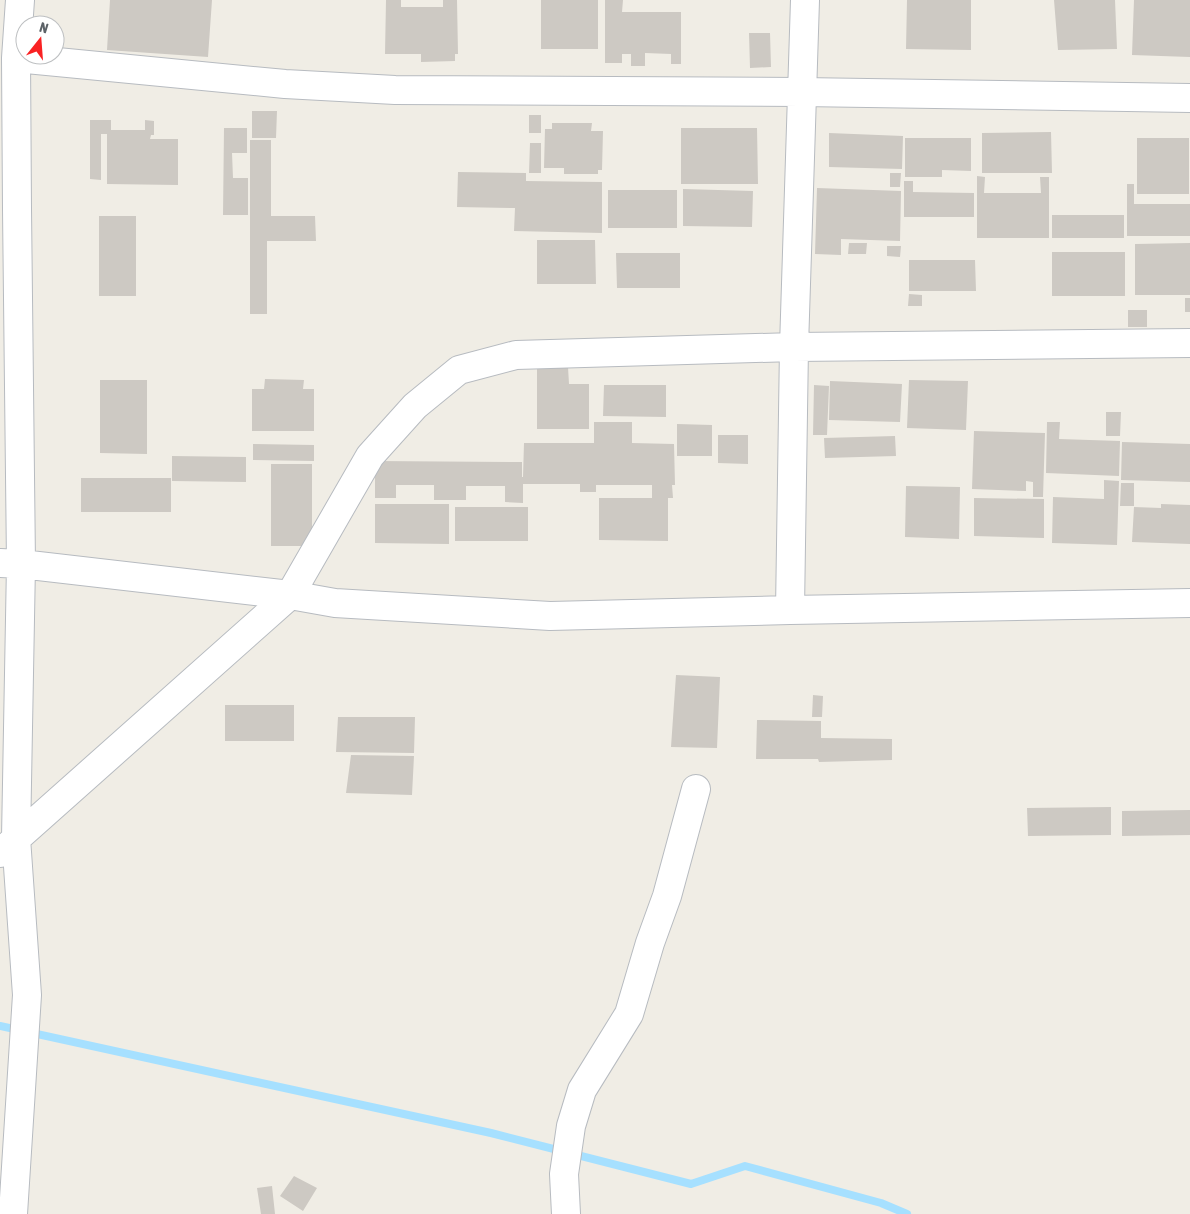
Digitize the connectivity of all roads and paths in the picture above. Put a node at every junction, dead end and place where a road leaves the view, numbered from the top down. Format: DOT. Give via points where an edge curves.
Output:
graph roads {
  1 [pos="20,0"];
  2 [pos="804,0"];
  3 [pos="19,15"];
  4 [pos="65,63"];
  5 [pos="16,65"];
  6 [pos="801,92"];
  7 [pos="1190,98"];
  8 [pos="8,209"];
  9 [pos="1190,343"];
  10 [pos="794,347"];
  11 [pos="11,563"];
  12 [pos="290,594"];
  13 [pos="1190,604"];
  14 [pos="790,610"];
  15 [pos="696,789"];
  16 [pos="8,846"];
  17 [pos="13,1214"];
  18 [pos="566,1214"];
  1 -- 3 [label="street"];
  2 -- 6 [label="street"];
  4 -- 6 [label="street" via="285,84 385,89"];
  5 -- 8 [label="street"];
  6 -- 7 [label="street"];
  6 -- 10 [label="street"];
  8 -- 11 [label="street"];
  9 -- 10 [label="street"];
  10 -- 12 [label="street" via="516,355 459,370 415,406 370,456"];
  10 -- 14 [label="street"];
  11 -- 12 [label="street"];
  11 -- 16 [label="street"];
  12 -- 14 [label="street" via="335,603 550,616"];
  12 -- 16 [label="street"];
  13 -- 14 [label="street"];
  15 -- 18 [label="street" via="668,896 629,1014 582,1090 571,1126 564,1174"];
  16 -- 17 [label="street" via="26,995"];
}
